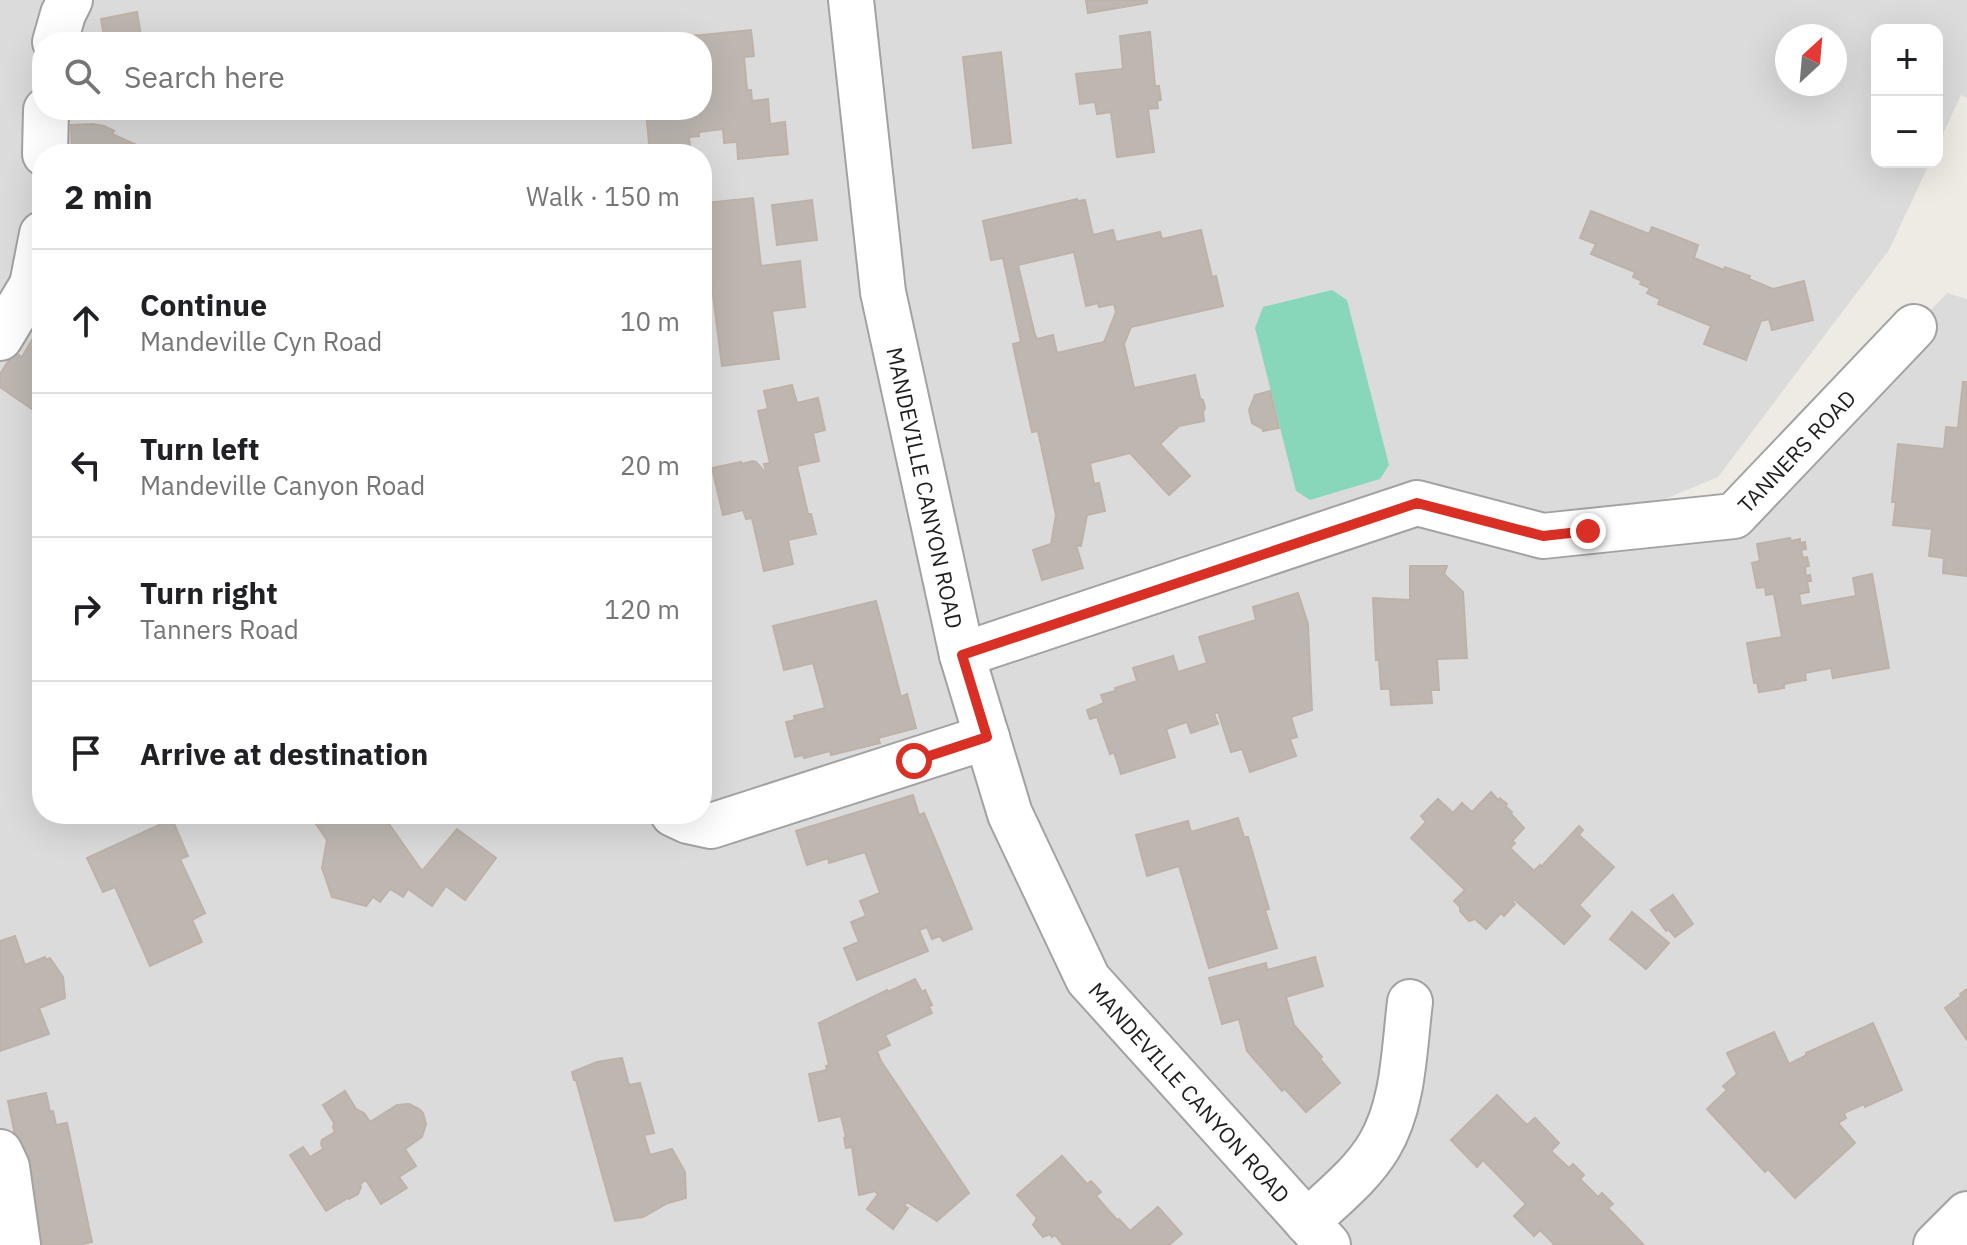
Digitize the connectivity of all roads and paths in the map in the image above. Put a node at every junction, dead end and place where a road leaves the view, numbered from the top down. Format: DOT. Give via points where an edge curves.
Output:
graph roads {
  1 [pos="70,0"];
  2 [pos="851,0"];
  3 [pos="58,32"];
  4 [pos="46,120"];
  5 [pos="45,144"];
  6 [pos="32,285"];
  7 [pos="1914,327"];
  8 [pos="0,338"];
  9 [pos="962,655"];
  10 [pos="987,737"];
  11 [pos="702,824"];
  12 [pos="1410,1002"];
  13 [pos="0,1152"];
  14 [pos="1967,1214"];
  15 [pos="1317,1233"];
  16 [pos="18,1245"];
  17 [pos="1936,1245"];
  1 -- 3 [label="street"];
  2 -- 9 [label="street, MANDEVILLE CANYON ROAD" via="883,292"];
  4 -- 5 [label="street"];
  6 -- 8 [label="street"];
  7 -- 9 [label="street, TANNERS ROAD" via="1734,516 1543,536 1417,503"];
  9 -- 10 [label="street, MANDEVILLE CANYON ROAD"];
  10 -- 11 [label="street" via="711,826"];
  10 -- 15 [label="street, MANDEVILLE CANYON ROAD" via="1010,814 1088,979"];
  12 -- 15 [label="street" via="1392,1119"];
  13 -- 16 [label="street" via="7,1167"];
  14 -- 17 [label="street"];
}
